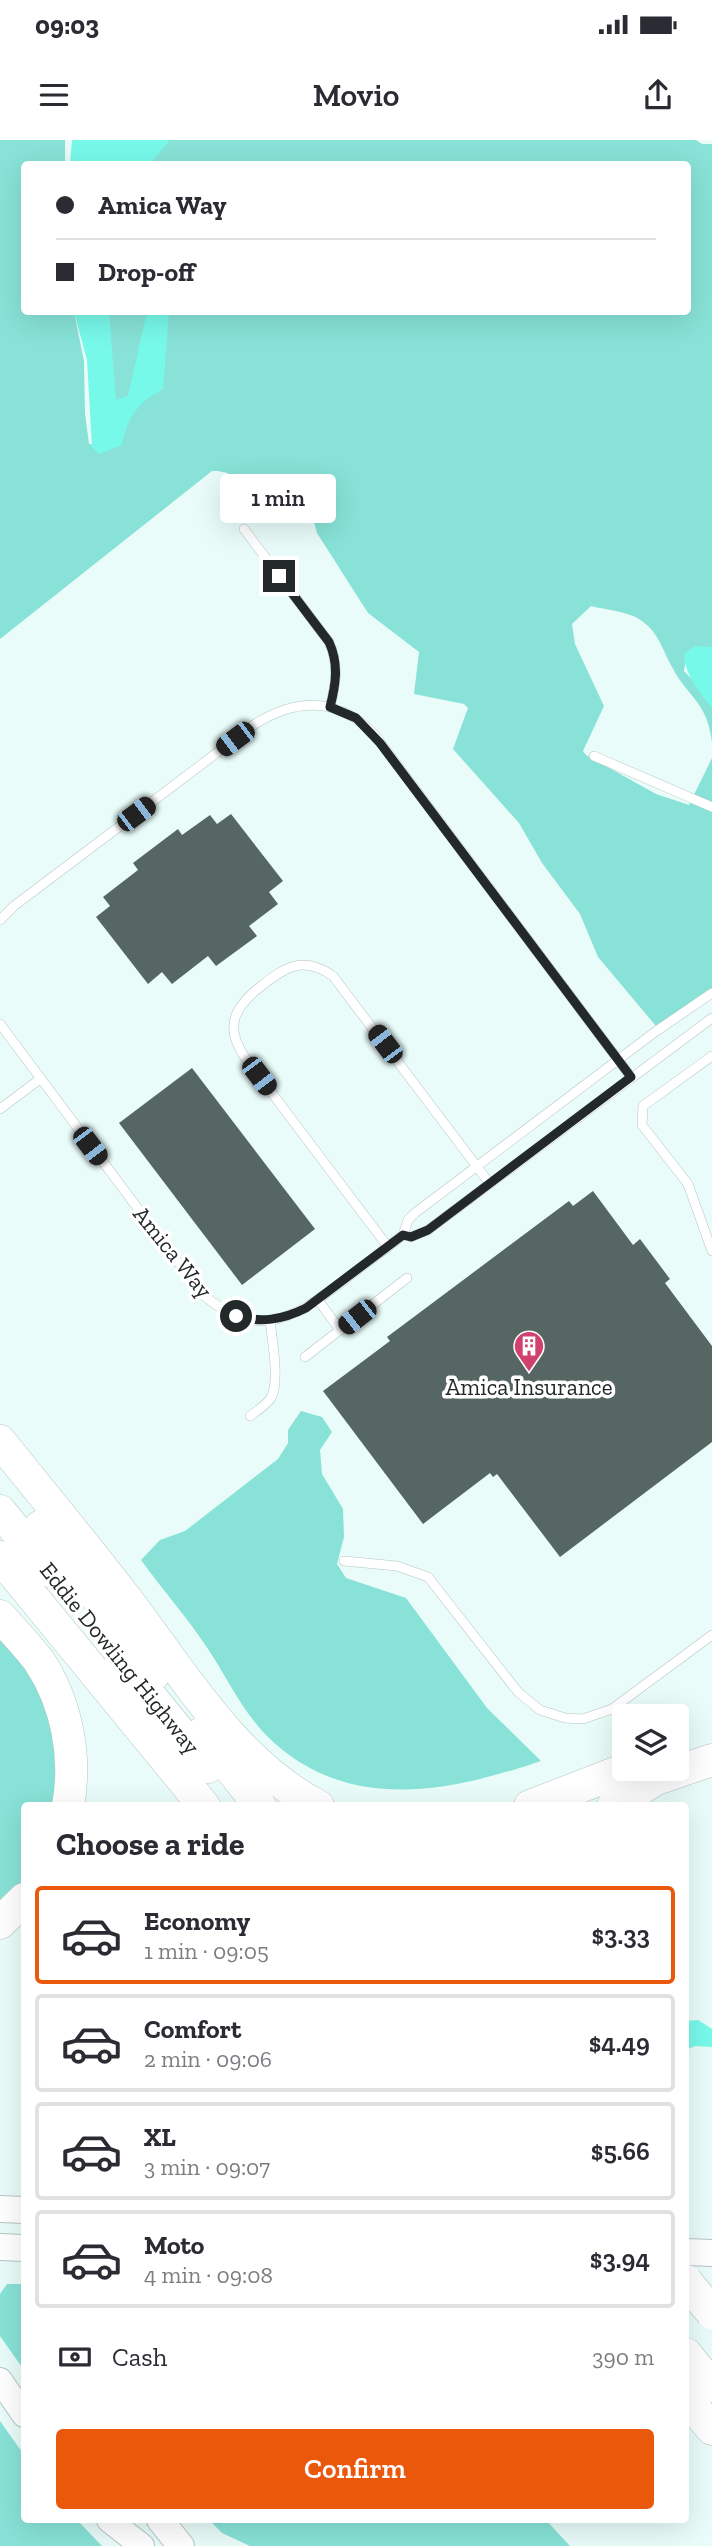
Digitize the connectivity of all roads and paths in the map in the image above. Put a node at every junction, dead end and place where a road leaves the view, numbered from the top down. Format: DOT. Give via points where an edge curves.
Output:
graph roads {
  1 [pos="244,529"];
  2 [pos="330,707"];
  3 [pos="594,756"];
  4 [pos="712,807"];
  5 [pos="0,920"];
  6 [pos="712,993"];
  7 [pos="712,1018"];
  8 [pos="0,1024"];
  9 [pos="712,1056"];
  10 [pos="619,1060"];
  11 [pos="631,1077"];
  12 [pos="40,1079"];
  13 [pos="0,1110"];
  14 [pos="477,1167"];
  15 [pos="490,1184"];
  16 [pos="403,1235"];
  17 [pos="388,1247"];
  18 [pos="712,1251"];
  19 [pos="407,1278"];
  20 [pos="318,1300"];
  21 [pos="270,1320"];
  22 [pos="340,1330"];
  23 [pos="304,1357"];
  24 [pos="250,1416"];
  25 [pos="0,1441"];
  26 [pos="0,1474"];
  27 [pos="0,1511"];
  28 [pos="0,1557"];
  29 [pos="344,1561"];
  30 [pos="0,1583"];
  31 [pos="0,1616"];
  32 [pos="712,1635"];
  33 [pos="133,1719"];
  34 [pos="712,1739"];
  35 [pos="689,1746"];
  36 [pos="712,1760"];
  37 [pos="612,1774"];
  38 [pos="69,1802"];
  39 [pos="201,1802"];
  40 [pos="236,1802"];
  41 [pos="257,1802"];
  42 [pos="311,1802"];
  43 [pos="540,1802"];
  44 [pos="619,1802"];
  45 [pos="21,1902"];
  46 [pos="0,1923"];
  47 [pos="0,2209"];
  48 [pos="21,2210"];
  49 [pos="0,2247"];
  50 [pos="21,2248"];
  51 [pos="689,2252"];
  52 [pos="712,2253"];
  53 [pos="689,2285"];
  54 [pos="689,2300"];
  55 [pos="712,2301"];
  56 [pos="712,2313"];
  57 [pos="689,2358"];
  58 [pos="0,2380"];
  59 [pos="712,2386"];
  60 [pos="689,2402"];
  61 [pos="21,2410"];
  62 [pos="712,2429"];
  63 [pos="113,2523"];
  64 [pos="162,2523"];
  65 [pos="142,2546"];
  66 [pos="181,2546"];
  1 -- 2 [label="lane" via="329,642 336,663"];
  2 -- 5 [label="lane" via="295,706 255,724"];
  2 -- 10 [label="lane" via="356,718 373,734"];
  3 -- 4 [label="lane"];
  6 -- 10 [label="lane, Amica Way"];
  7 -- 11 [label="lane, Amica Way"];
  8 -- 12 [label="lane, Amica Way"];
  9 -- 18 [label="lane" via="643,1106 642,1125 688,1184"];
  10 -- 11 [label="lane"];
  10 -- 14 [label="lane, Amica Way"];
  11 -- 15 [label="lane, Amica Way"];
  12 -- 13 [label="lane"];
  12 -- 21 [label="lane, Amica Way" via="201,1293 236,1316"];
  14 -- 15 [label="lane"];
  14 -- 16 [label="lane, Amica Way" via="415,1213"];
  14 -- 17 [label="lane" via="332,976 315,967 295,965 252,993 235,1016 233,1032 239,1049"];
  15 -- 16 [label="lane, Amica Way" via="428,1230 411,1237"];
  16 -- 17 [label="lane, Amica Way"];
  17 -- 20 [label="lane, Amica Way"];
  19 -- 22 [label="lane"];
  20 -- 21 [label="lane, Amica Way" via="293,1315"];
  20 -- 22 [label="lane"];
  21 -- 24 [label="lane" via="273,1392"];
  22 -- 23 [label="lane"];
  25 -- 42 [label="highway" via="233,1738 281,1784"];
  26 -- 41 [label="highway"];
  27 -- 40 [label="highway, Eddie Dowling Highway"];
  28 -- 33 [label="highway, Eddie Dowling Highway"];
  29 -- 32 [label="lane" via="397,1566 428,1577 517,1692 556,1716 583,1719 612,1709"];
  30 -- 33 [label="highway" via="67,1657"];
  31 -- 38 [label="highway" via="34,1656 57,1695 70,1748"];
  33 -- 39 [label="highway, Eddie Dowling Highway"];
  34 -- 35 [label="highway"];
  36 -- 44 [label="highway" via="656,1779"];
  37 -- 43 [label="highway"];
  45 -- 46 [label="highway"];
  47 -- 48 [label="main road"];
  49 -- 50 [label="main road"];
  51 -- 52 [label="main road"];
  53 -- 56 [label="highway, bridge"];
  54 -- 55 [label="main road"];
  57 -- 59 [label="highway"];
  58 -- 61 [label="street"];
  60 -- 62 [label="highway"];
  63 -- 65 [label="street"];
  64 -- 66 [label="main road"];
}
